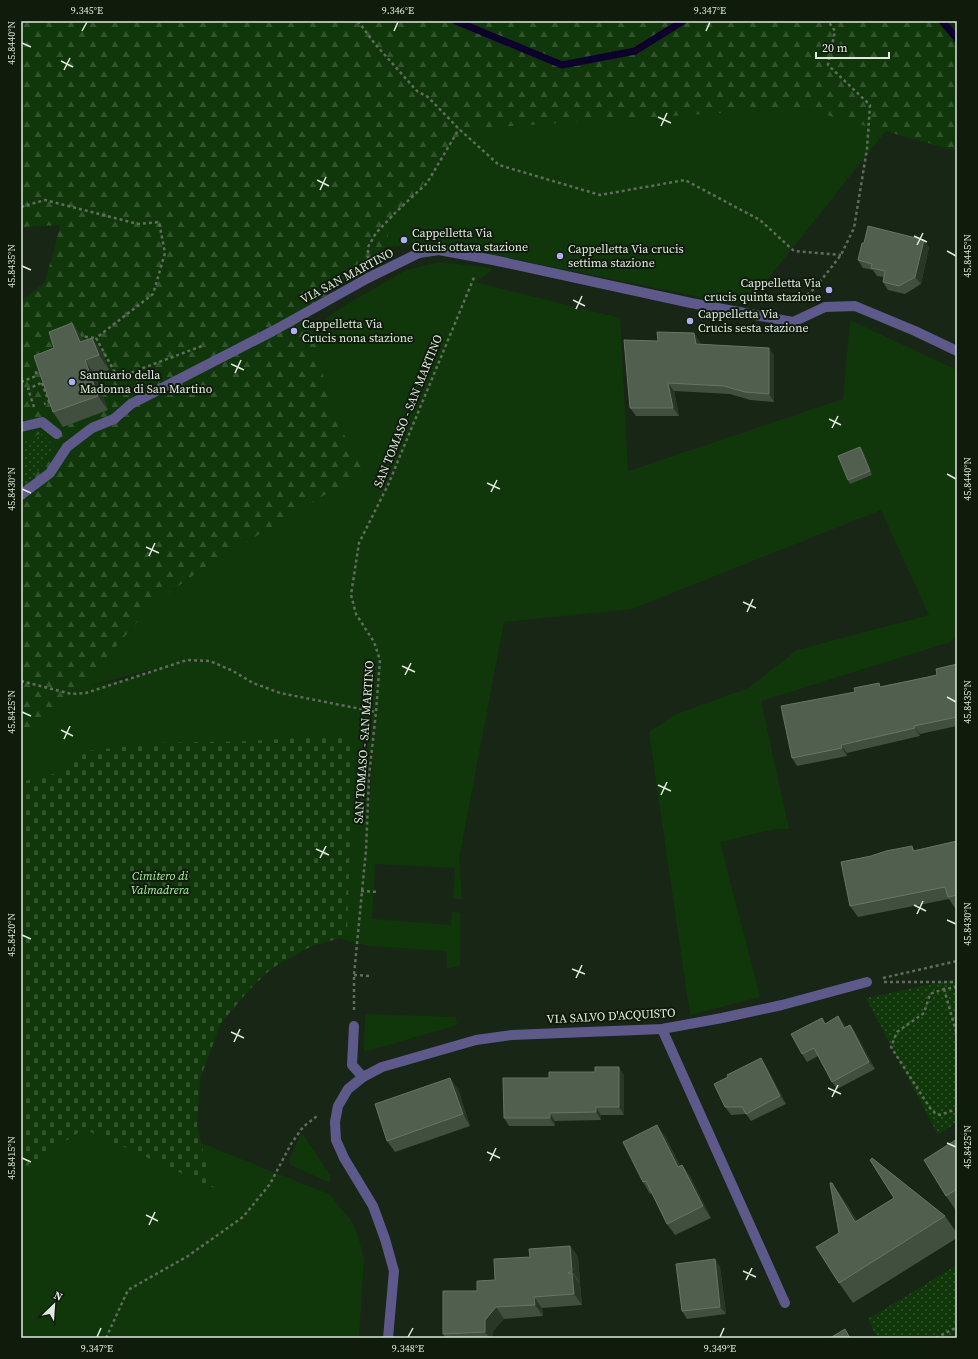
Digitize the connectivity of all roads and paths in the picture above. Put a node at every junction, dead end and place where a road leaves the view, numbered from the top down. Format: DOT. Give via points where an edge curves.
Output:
graph roads {
  1 [pos="358,21"];
  2 [pos="828,21"];
  3 [pos="459,129"];
  4 [pos="21,207"];
  5 [pos="841,255"];
  6 [pos="493,260"];
  7 [pos="368,278"];
  8 [pos="804,297"];
  9 [pos="74,338"];
  10 [pos="96,338"];
  11 [pos="957,352"];
  12 [pos="47,365"];
  13 [pos="143,368"];
  14 [pos="47,380"];
  15 [pos="21,382"];
  16 [pos="42,383"];
  17 [pos="21,427"];
  18 [pos="58,434"];
  19 [pos="21,495"];
  20 [pos="21,682"];
  21 [pos="376,712"];
  22 [pos="361,891"];
  23 [pos="379,892"];
  24 [pos="957,961"];
  25 [pos="354,975"];
  26 [pos="371,976"];
  27 [pos="867,982"];
  28 [pos="957,982"];
  29 [pos="957,986"];
  30 [pos="944,989"];
  31 [pos="354,1026"];
  32 [pos="662,1029"];
  33 [pos="957,1035"];
  34 [pos="363,1077"];
  35 [pos="957,1109"];
  36 [pos="318,1115"];
  37 [pos="785,1303"];
  38 [pos="957,1328"];
  39 [pos="106,1338"];
  40 [pos="388,1338"];
  41 [pos="936,1338"];
  1 -- 3 [label="path" via="417,91 428,97"];
  2 -- 5 [label="path" via="835,31 828,65 870,105 867,149 854,228"];
  3 -- 5 [label="path" via="499,165 600,194 685,180 760,220 794,251"];
  3 -- 7 [label="path" via="427,183 376,233 368,247"];
  4 -- 10 [label="path" via="45,200 138,224 159,222 165,253 153,294"];
  5 -- 8 [label="path" via="815,288"];
  6 -- 7 [label="street, VIA SAN MARTINO" via="439,250 419,253"];
  6 -- 11 [label="street, VIA SAN MARTINO" via="691,303 793,322 825,308 855,306"];
  6 -- 21 [label="path, SAN TOMASO - SAN MARTINO" via="487,270 474,275 388,486 359,542 351,596 356,614 374,642 380,660"];
  7 -- 19 [label="street, VIA SAN MARTINO" via="273,331 131,404 114,419 92,428 67,447 50,473"];
  9 -- 10 [label="path" via="81,335"];
  10 -- 13 [label="path" via="118,378"];
  12 -- 15 [label="path" via="36,371 36,376"];
  14 -- 16 [label="path"];
  16 -- 16 [label="path" via="49,402 34,409 28,389"];
  17 -- 18 [label="street" via="42,422"];
  20 -- 21 [label="path" via="71,694 86,694 187,660 210,661 253,683 280,693"];
  21 -- 22 [label="path, SAN TOMASO - SAN MARTINO"];
  22 -- 23 [label="path"];
  22 -- 25 [label="path, SAN TOMASO - SAN MARTINO"];
  24 -- 27 [label="path"];
  25 -- 26 [label="path"];
  25 -- 31 [label="path, SAN TOMASO - SAN MARTINO"];
  27 -- 28 [label="path"];
  27 -- 32 [label="street, VIA SALVO D'ACQUISTO" via="722,1018"];
  29 -- 30 [label="path"];
  30 -- 33 [label="path"];
  30 -- 35 [label="path" via="930,994 924,1013 897,1032 891,1047 930,1108 940,1116"];
  31 -- 34 [label="street" via="352,1065"];
  32 -- 34 [label="street, VIA SALVO D'ACQUISTO" via="512,1035 476,1040 382,1067"];
  32 -- 37 [label="street"];
  34 -- 40 [label="street, VIA SALVO D'ACQUISTO" via="348,1089 338,1106 335,1122 336,1140 373,1206 394,1271"];
  36 -- 39 [label="path" via="303,1128 291,1144 270,1184 243,1217 188,1256 128,1290"];
  38 -- 41 [label="path"];
}
